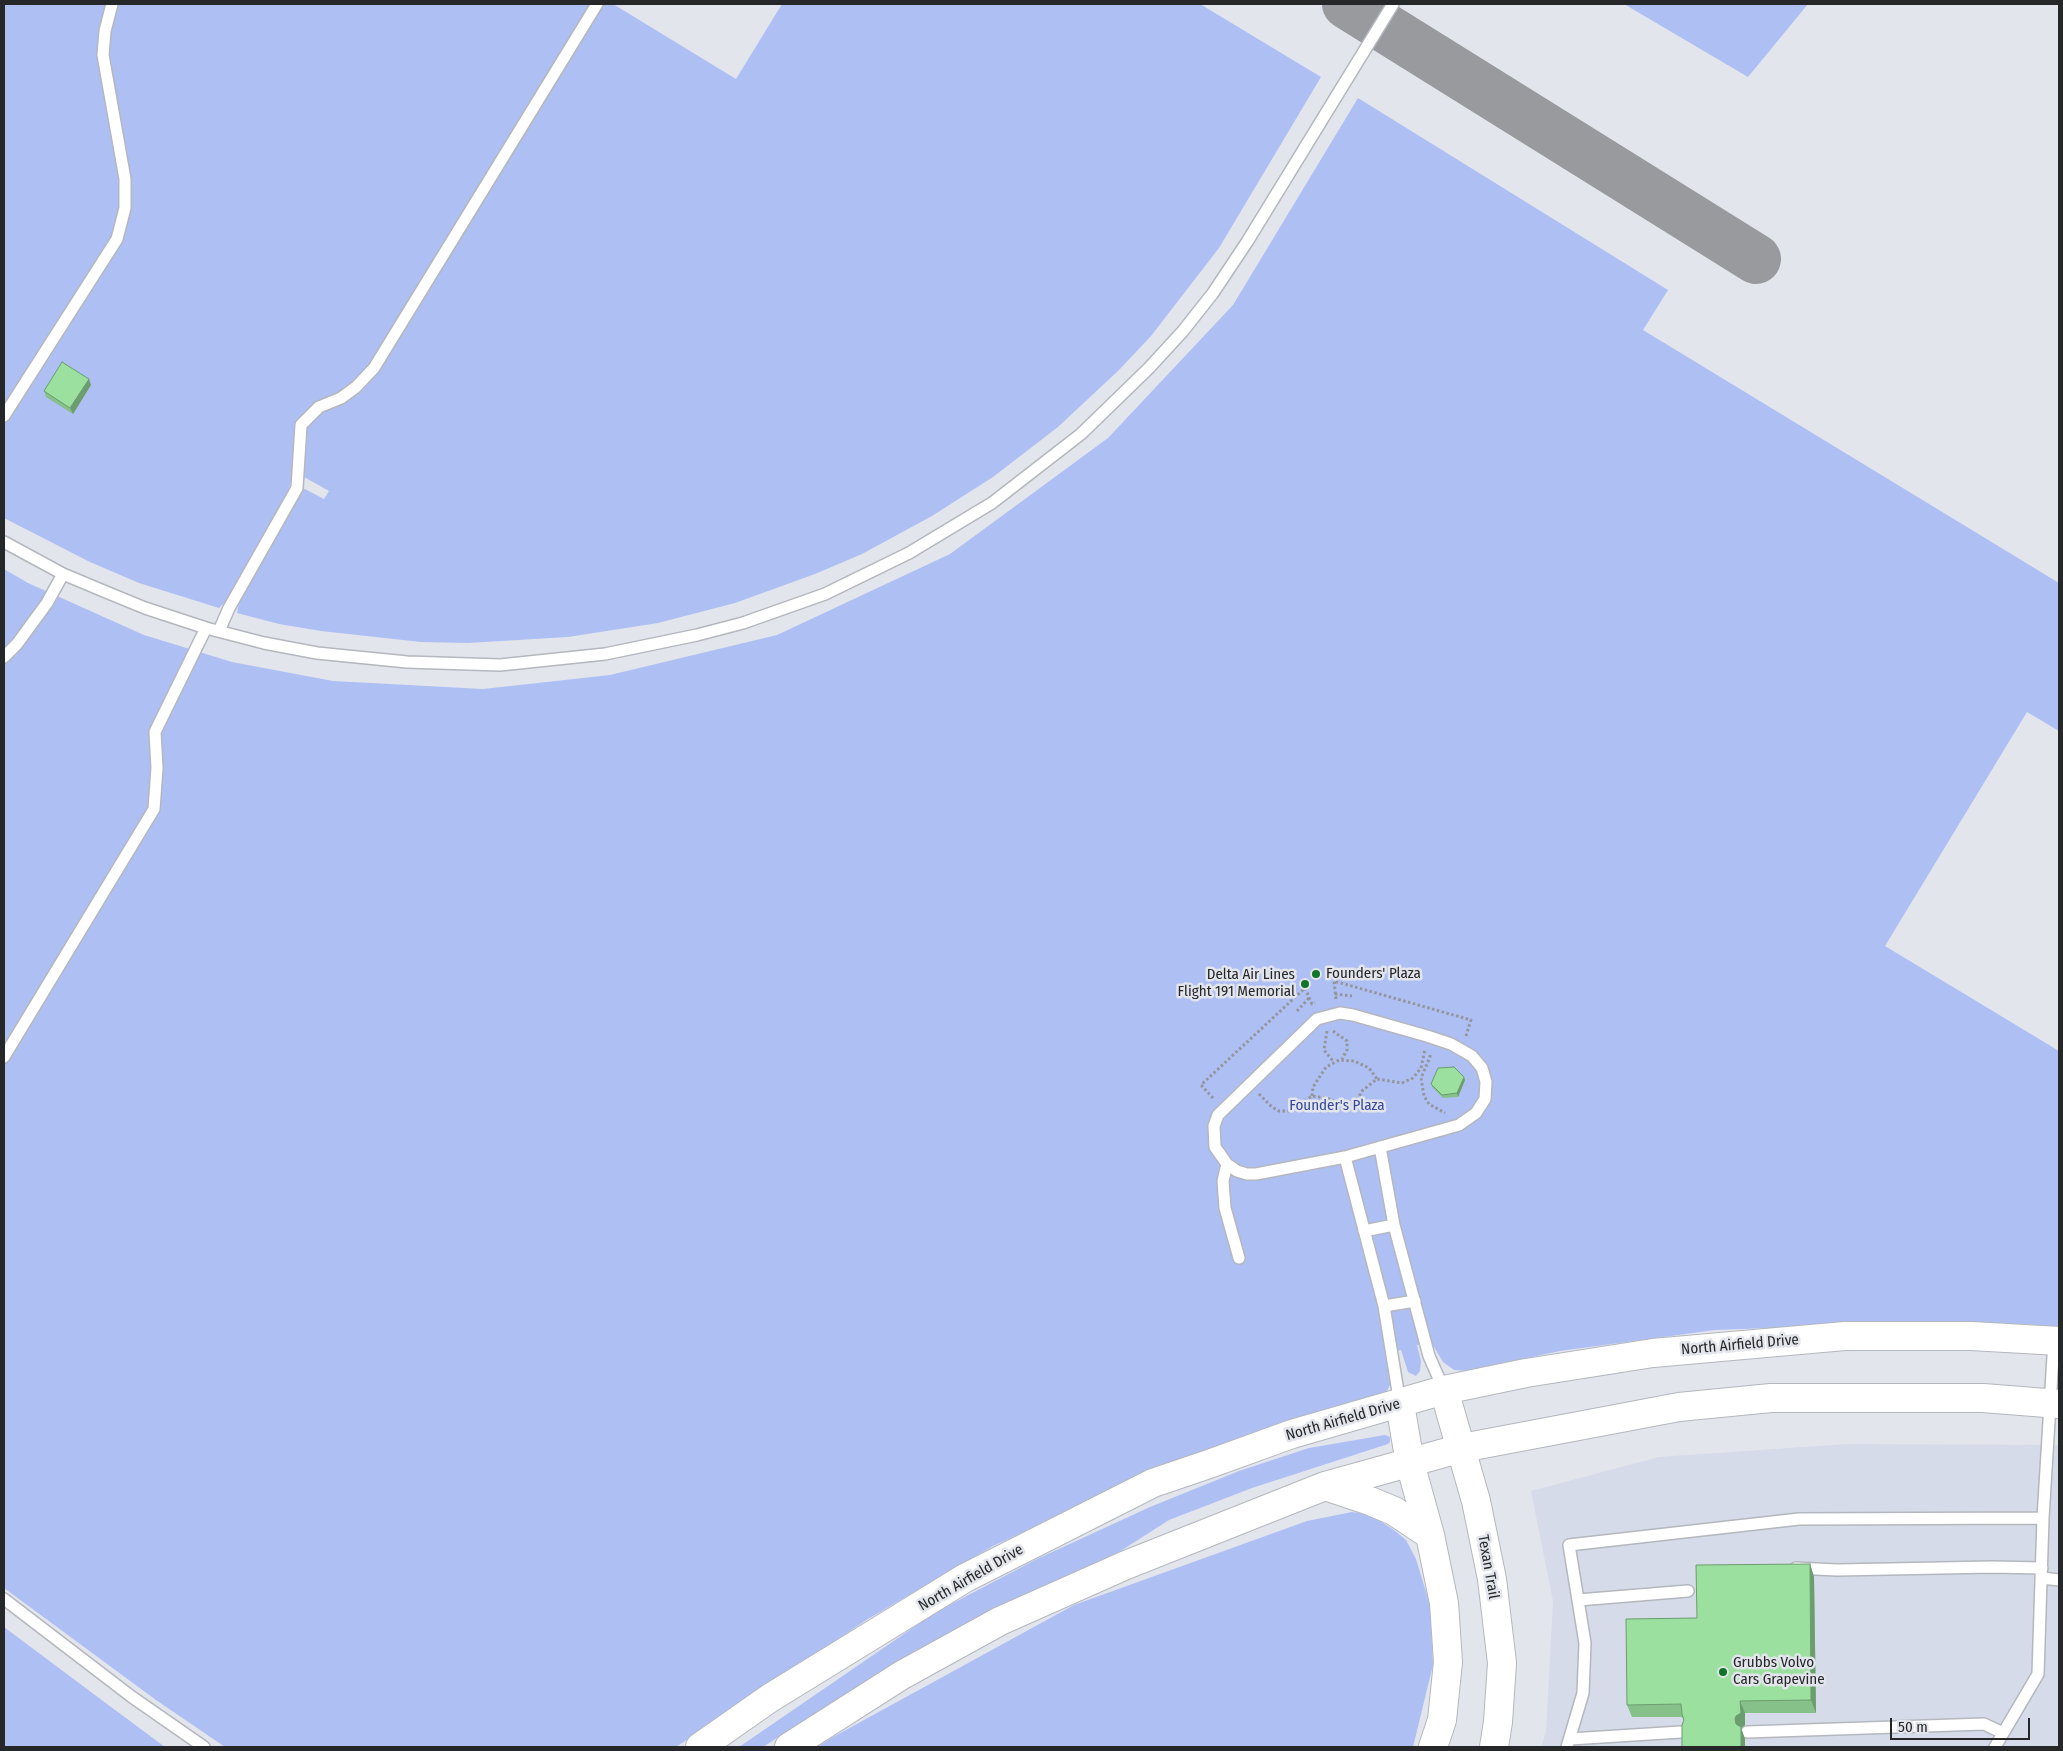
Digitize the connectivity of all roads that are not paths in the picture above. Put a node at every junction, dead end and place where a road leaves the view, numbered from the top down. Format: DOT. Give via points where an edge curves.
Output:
graph roads {
  1 [pos="112,4"];
  2 [pos="597,4"];
  3 [pos="1393,4"];
  4 [pos="4,416"];
  5 [pos="4,542"];
  6 [pos="63,574"];
  7 [pos="206,628"];
  8 [pos="219,632"];
  9 [pos="4,656"];
  10 [pos="4,1057"];
  11 [pos="1380,1148"];
  12 [pos="1345,1157"];
  13 [pos="1227,1164"];
  14 [pos="1394,1225"];
  15 [pos="1364,1231"];
  16 [pos="1239,1258"];
  17 [pos="1415,1300"];
  18 [pos="1384,1306"];
  19 [pos="2057,1341"];
  20 [pos="1444,1390"];
  21 [pos="2054,1403"];
  22 [pos="1400,1404"];
  23 [pos="1462,1448"];
  24 [pos="1410,1463"];
  25 [pos="1325,1486"];
  26 [pos="2044,1518"];
  27 [pos="1430,1535"];
  28 [pos="1781,1568"];
  29 [pos="2042,1573"];
  30 [pos="2059,1580"];
  31 [pos="1688,1591"];
  32 [pos="4,1599"];
  33 [pos="1578,1600"];
  34 [pos="1681,1732"];
  35 [pos="1747,1732"];
  36 [pos="2003,1733"];
  37 [pos="1568,1743"];
  38 [pos="204,1747"];
  39 [pos="700,1747"];
  40 [pos="789,1747"];
  41 [pos="1433,1747"];
  42 [pos="1494,1747"];
  43 [pos="1995,1747"];
  1 -- 4 [label="lane" via="102,55 125,179 125,208 117,239"];
  2 -- 8 [label="lane" via="374,368 356,387 341,398 319,407 301,425 297,488 229,608"];
  3 -- 8 [label="lane" via="1247,242 1183,330 1116,402 1081,434 992,503 909,553 825,594 743,623 649,646 554,661 500,664 406,662 264,643"];
  5 -- 6 [label="lane"];
  6 -- 7 [label="lane" via="145,608"];
  6 -- 9 [label="lane" via="47,603 17,644"];
  7 -- 8 [label="lane"];
  7 -- 10 [label="lane" via="155,732 154,809"];
  11 -- 12 [label="lane"];
  11 -- 13 [label="lane" via="1459,1125 1476,1113 1484,1099 1486,1082 1482,1068 1451,1044 1340,1013 1318,1019 1218,1116 1214,1126 1215,1147"];
  11 -- 14 [label="lane"];
  12 -- 13 [label="lane" via="1256,1174 1237,1172"];
  12 -- 15 [label="lane"];
  13 -- 16 [label="lane" via="1223,1181 1225,1208"];
  14 -- 15 [label="lane"];
  14 -- 17 [label="lane"];
  15 -- 18 [label="lane"];
  17 -- 18 [label="lane"];
  17 -- 20 [label="lane" via="1429,1356"];
  18 -- 22 [label="lane"];
  19 -- 20 [label="main road, North Airfield Drive" via="1971,1336 1845,1336 1653,1353"];
  19 -- 21 [label="lane"];
  20 -- 22 [label="main road, North Airfield Drive"];
  20 -- 23 [label="main road, Texan Trail"];
  21 -- 23 [label="main road" via="1983,1398 1770,1398 1678,1407"];
  21 -- 26 [label="lane"];
  22 -- 24 [label="main road"];
  22 -- 39 [label="main road, North Airfield Drive" via="1292,1434 1153,1482 965,1578 770,1698"];
  23 -- 24 [label="main road"];
  23 -- 42 [label="main road, Texan Trail" via="1492,1579 1502,1663"];
  24 -- 25 [label="main road"];
  24 -- 27 [label="main road"];
  25 -- 27 [label="main road" via="1394,1511"];
  25 -- 40 [label="main road" via="1126,1565 1000,1621 902,1675"];
  26 -- 29 [label="lane"];
  26 -- 33 [label="lane" via="1799,1519 1569,1545"];
  27 -- 41 [label="main road" via="1444,1604 1448,1662 1442,1720"];
  28 -- 29 [label="lane" via="1992,1567"];
  29 -- 30 [label="lane"];
  29 -- 36 [label="lane" via="2038,1674"];
  31 -- 33 [label="lane"];
  32 -- 38 [label="lane" via="132,1697"];
  33 -- 37 [label="lane" via="1585,1643 1583,1693"];
  34 -- 37 [label="lane"];
  35 -- 36 [label="lane" via="1984,1724"];
  36 -- 43 [label="lane"];
}
